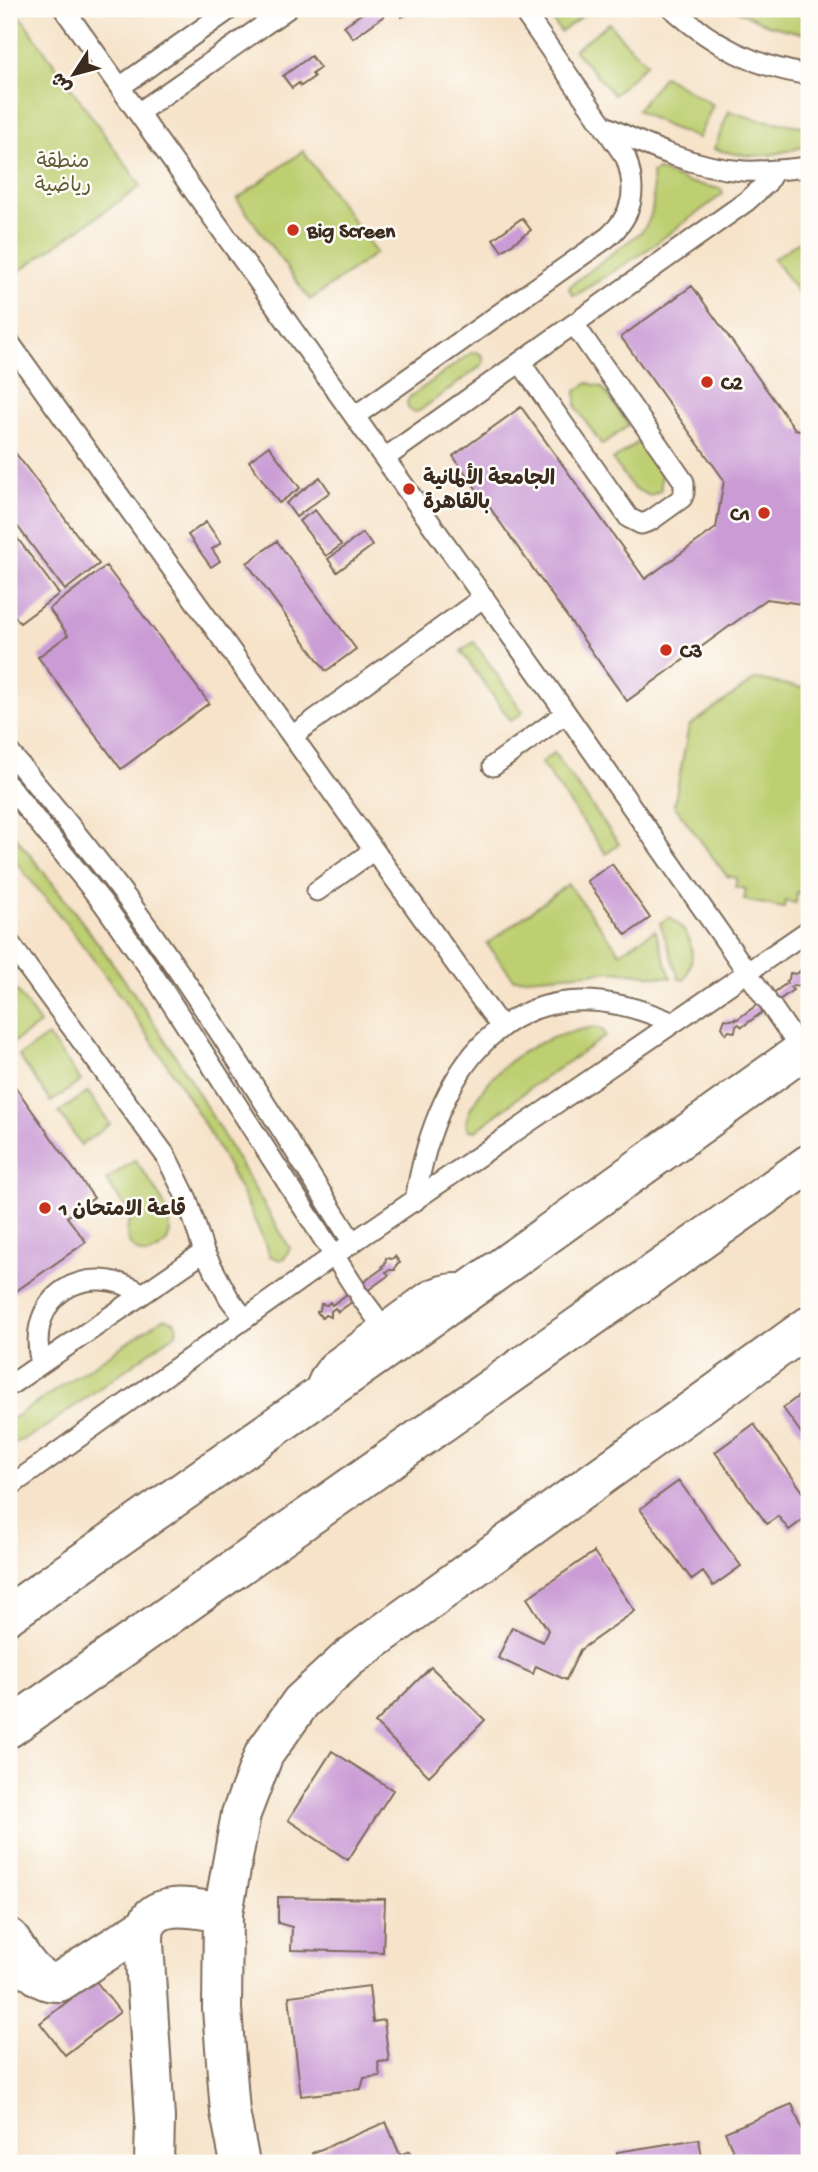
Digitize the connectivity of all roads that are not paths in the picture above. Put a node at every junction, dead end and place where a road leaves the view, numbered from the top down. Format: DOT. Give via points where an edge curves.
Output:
graph roads {
  1 [pos="64,9"];
  2 [pos="230,9"];
  3 [pos="287,9"];
  4 [pos="522,9"];
  5 [pos="673,9"];
  6 [pos="809,75"];
  7 [pos="120,87"];
  8 [pos="138,113"];
  9 [pos="603,125"];
  10 [pos="809,167"];
  11 [pos="774,171"];
  12 [pos="574,324"];
  13 [pos="9,342"];
  14 [pos="520,362"];
  15 [pos="355,416"];
  16 [pos="385,458"];
  17 [pos="484,597"];
  18 [pos="566,713"];
  19 [pos="292,736"];
  20 [pos="9,752"];
  21 [pos="493,766"];
  22 [pos="9,786"];
  23 [pos="374,850"];
  24 [pos="317,891"];
  25 [pos="809,930"];
  26 [pos="9,942"];
  27 [pos="747,972"];
  28 [pos="673,1023"];
  29 [pos="501,1027"];
  30 [pos="806,1049"];
  31 [pos="809,1164"];
  32 [pos="415,1201"];
  33 [pos="353,1243"];
  34 [pos="204,1252"];
  35 [pos="333,1256"];
  36 [pos="474,1286"];
  37 [pos="143,1294"];
  38 [pos="245,1319"];
  39 [pos="381,1324"];
  40 [pos="809,1326"];
  41 [pos="41,1364"];
  42 [pos="9,1387"];
  43 [pos="312,1400"];
  44 [pos="9,1487"];
  45 [pos="84,1561"];
  46 [pos="9,1592"];
  47 [pos="9,1614"];
  48 [pos="9,1728"];
  49 [pos="223,1913"];
  50 [pos="146,1926"];
  51 [pos="9,1938"];
  52 [pos="154,2163"];
  53 [pos="240,2163"];
  1 -- 7 [label="lane"];
  2 -- 7 [label="lane"];
  3 -- 8 [label="lane"];
  4 -- 9 [label="lane"];
  5 -- 6 [label="lane" via="708,38 744,58"];
  7 -- 8 [label="lane"];
  8 -- 15 [label="lane"];
  9 -- 11 [label="lane" via="697,163"];
  9 -- 15 [label="lane" via="626,158 634,187 619,228"];
  10 -- 11 [label="lane"];
  11 -- 12 [label="lane" via="747,201"];
  12 -- 14 [label="lane"];
  12 -- 14 [label="lane" via="684,482 682,498 650,521 641,524 629,518"];
  13 -- 19 [label="lane"];
  14 -- 16 [label="lane"];
  15 -- 16 [label="lane"];
  16 -- 17 [label="lane"];
  17 -- 18 [label="lane"];
  17 -- 19 [label="lane"];
  18 -- 21 [label="lane"];
  18 -- 27 [label="lane"];
  19 -- 23 [label="lane"];
  20 -- 33 [label="lane" via="120,890 207,1015"];
  22 -- 35 [label="lane" via="147,965"];
  23 -- 24 [label="lane"];
  23 -- 29 [label="lane"];
  25 -- 27 [label="lane"];
  26 -- 34 [label="lane" via="166,1156 187,1199"];
  27 -- 28 [label="lane"];
  27 -- 30 [label="lane"];
  28 -- 29 [label="lane" via="623,1004 570,1000 534,1010"];
  28 -- 32 [label="lane"];
  29 -- 32 [label="lane" via="471,1055 450,1089 423,1161"];
  30 -- 36 [label="main road"];
  31 -- 48 [label="main road"];
  32 -- 33 [label="lane"];
  33 -- 35 [label="lane"];
  34 -- 37 [label="lane"];
  34 -- 38 [label="lane"];
  35 -- 38 [label="lane"];
  35 -- 39 [label="lane"];
  36 -- 39 [label="lane" via="437,1286"];
  36 -- 43 [label="main road"];
  37 -- 41 [label="lane"];
  37 -- 41 [label="lane" via="121,1282 93,1279 66,1288 40,1321"];
  38 -- 44 [label="lane"];
  39 -- 43 [label="lane" via="329,1363 320,1374"];
  40 -- 49 [label="main road" via="349,1658 301,1702 264,1754 241,1814"];
  41 -- 42 [label="lane"];
  43 -- 45 [label="main road"];
  45 -- 46 [label="lane" via="69,1556 55,1559"];
  45 -- 47 [label="main road"];
  49 -- 50 [label="main road" via="168,1908 155,1914"];
  49 -- 53 [label="main road" via="222,2009 230,2112"];
  50 -- 51 [label="main road" via="59,1982 50,1983 29,1967"];
  50 -- 52 [label="main road"];
}
